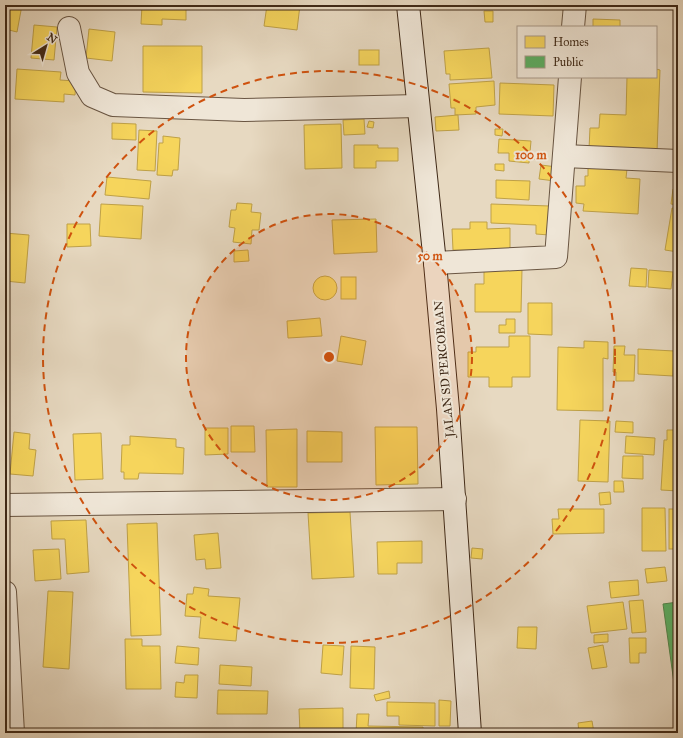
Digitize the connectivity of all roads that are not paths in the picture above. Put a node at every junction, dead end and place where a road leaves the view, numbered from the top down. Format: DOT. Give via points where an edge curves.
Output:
graph roads {
  1 [pos="408,5"];
  2 [pos="575,5"];
  3 [pos="573,26"];
  4 [pos="68,28"];
  5 [pos="570,78"];
  6 [pos="418,106"];
  7 [pos="564,156"];
  8 [pos="678,161"];
  9 [pos="435,263"];
  10 [pos="455,499"];
  11 [pos="5,505"];
  12 [pos="5,592"];
  13 [pos="13,733"];
  14 [pos="470,733"];
  1 -- 6 [label="street, JALAN SD PERCOBAAN"];
  2 -- 3 [label="street"];
  4 -- 6 [label="street" via="78,73 92,96 113,105 244,110"];
  5 -- 7 [label="street"];
  6 -- 9 [label="street, JALAN SD PERCOBAAN"];
  7 -- 8 [label="street"];
  7 -- 9 [label="street" via="556,257"];
  9 -- 10 [label="street, JALAN SD PERCOBAAN"];
  10 -- 11 [label="street"];
  10 -- 14 [label="street, JALAN SD PERCOBAAN"];
  12 -- 13 [label="street"];
}
